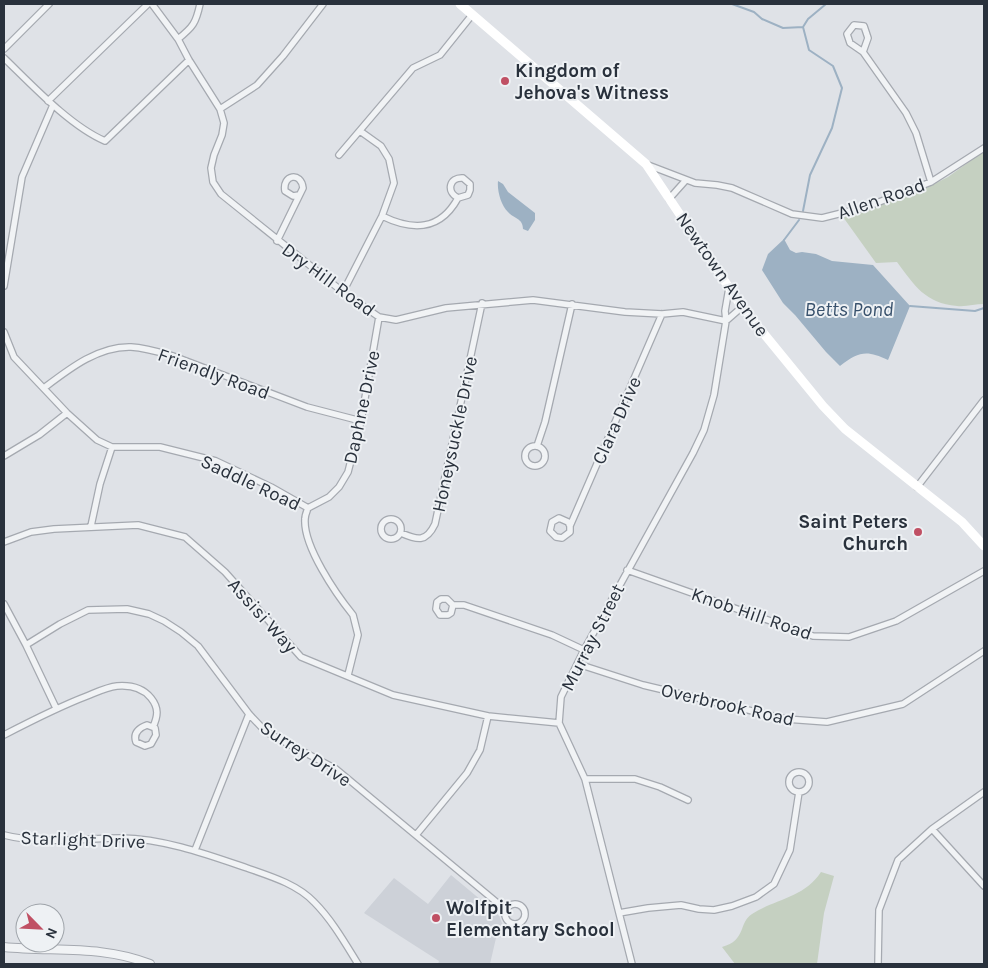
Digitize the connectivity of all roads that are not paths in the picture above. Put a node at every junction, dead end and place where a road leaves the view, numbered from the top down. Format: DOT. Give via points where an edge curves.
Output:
graph roads {
  1 [pos="49,4"];
  2 [pos="148,4"];
  3 [pos="152,4"];
  4 [pos="200,4"];
  5 [pos="323,4"];
  6 [pos="460,4"];
  7 [pos="472,15"];
  8 [pos="178,40"];
  9 [pos="4,49"];
  10 [pos="863,52"];
  11 [pos="4,58"];
  12 [pos="189,60"];
  13 [pos="50,103"];
  14 [pos="220,110"];
  15 [pos="360,130"];
  16 [pos="984,148"];
  17 [pos="339,155"];
  18 [pos="646,164"];
  19 [pos="686,180"];
  20 [pos="931,182"];
  21 [pos="299,195"];
  22 [pos="458,198"];
  23 [pos="669,198"];
  24 [pos="382,216"];
  25 [pos="277,241"];
  26 [pos="4,286"];
  27 [pos="729,287"];
  28 [pos="343,292"];
  29 [pos="482,303"];
  30 [pos="572,304"];
  31 [pos="742,307"];
  32 [pos="662,314"];
  33 [pos="379,317"];
  34 [pos="726,321"];
  35 [pos="4,332"];
  36 [pos="44,388"];
  37 [pos="984,400"];
  38 [pos="67,413"];
  39 [pos="361,421"];
  40 [pos="537,446"];
  41 [pos="112,447"];
  42 [pos="4,456"];
  43 [pos="918,487"];
  44 [pos="308,508"];
  45 [pos="91,526"];
  46 [pos="570,526"];
  47 [pos="401,533"];
  48 [pos="4,542"];
  49 [pos="984,546"];
  50 [pos="627,570"];
  51 [pos="984,571"];
  52 [pos="4,604"];
  53 [pos="453,605"];
  54 [pos="26,645"];
  55 [pos="584,650"];
  56 [pos="984,651"];
  57 [pos="578,664"];
  58 [pos="348,676"];
  59 [pos="56,708"];
  60 [pos="249,714"];
  61 [pos="488,716"];
  62 [pos="560,723"];
  63 [pos="153,727"];
  64 [pos="4,735"];
  65 [pos="585,779"];
  66 [pos="799,792"];
  67 [pos="984,792"];
  68 [pos="688,800"];
  69 [pos="932,828"];
  70 [pos="4,835"];
  71 [pos="416,835"];
  72 [pos="195,850"];
  73 [pos="984,886"];
  74 [pos="506,910"];
  75 [pos="619,913"];
  76 [pos="4,946"];
  77 [pos="139,962"];
  78 [pos="150,964"];
  79 [pos="358,964"];
  80 [pos="632,964"];
  81 [pos="878,964"];
  1 -- 9 [label="street"];
  2 -- 13 [label="street"];
  3 -- 8 [label="street, Dry Hill Road"];
  4 -- 8 [label="street" via="193,27"];
  5 -- 14 [label="street" via="258,84"];
  6 -- 7 [label="main road, Newtown Avenue"];
  7 -- 15 [label="street" via="440,55 413,68"];
  7 -- 18 [label="main road, Newtown Avenue"];
  8 -- 12 [label="street, Dry Hill Road"];
  10 -- 10 [label="street" via="868,38 864,26 854,25 847,34 850,43"];
  10 -- 20 [label="street" via="906,113 916,133"];
  11 -- 13 [label="street"];
  12 -- 13 [label="street" via="105,141 94,137"];
  12 -- 14 [label="street, Dry Hill Road"];
  13 -- 26 [label="street" via="22,177"];
  14 -- 25 [label="street, Dry Hill Road" via="224,123 211,168 213,182 221,194"];
  15 -- 17 [label="street"];
  15 -- 24 [label="street" via="380,146 393,172 394,183"];
  16 -- 20 [label="street, Allen Road"];
  18 -- 19 [label="street, Allen Road"];
  18 -- 23 [label="main road, Newtown Avenue"];
  19 -- 20 [label="street, Allen Road" via="732,188 792,214 822,218 866,207"];
  19 -- 23 [label="street"];
  21 -- 25 [label="street"];
  22 -- 24 [label="street" via="445,216 427,224 409,226"];
  23 -- 27 [label="main road, Newtown Avenue"];
  24 -- 28 [label="street"];
  25 -- 28 [label="street, Dry Hill Road"];
  27 -- 31 [label="main road, Newtown Avenue"];
  27 -- 34 [label="street, Murray Street"];
  28 -- 33 [label="street, Dry Hill Road"];
  29 -- 30 [label="street, Dry Hill Road" via="533,300"];
  29 -- 33 [label="street, Dry Hill Road" via="396,320"];
  29 -- 47 [label="street, Honeysuckle Drive" via="435,524 428,536 420,539"];
  30 -- 32 [label="street, Dry Hill Road"];
  30 -- 40 [label="street"];
  31 -- 34 [label="street"];
  31 -- 43 [label="main road, Newtown Avenue" via="845,429"];
  32 -- 34 [label="street, Dry Hill Road" via="683,312"];
  32 -- 46 [label="street, Clara Drive"];
  33 -- 39 [label="street, Daphne Drive"];
  34 -- 50 [label="street, Murray Street" via="714,395 704,430"];
  35 -- 36 [label="street" via="14,357"];
  36 -- 38 [label="street"];
  36 -- 39 [label="street, Friendly Road" via="91,357 130,347 173,356 306,407"];
  37 -- 43 [label="street"];
  38 -- 41 [label="street" via="97,440"];
  38 -- 42 [label="street"];
  39 -- 44 [label="street, Daphne Drive" via="348,472 339,487 329,497"];
  41 -- 44 [label="street, Saddle Road" via="160,447 216,461"];
  41 -- 45 [label="street"];
  43 -- 49 [label="main road, Newtown Avenue" via="962,522"];
  44 -- 58 [label="street, Saddle Road" via="306,534 313,551 354,615 358,635"];
  45 -- 48 [label="street, Assisi Way" via="31,532"];
  45 -- 58 [label="street, Assisi Way" via="138,525 185,538 225,572 301,657"];
  50 -- 51 [label="street, Knob Hill Road" via="813,636 849,637 896,621"];
  50 -- 55 [label="street, Murray Street"];
  52 -- 54 [label="street"];
  53 -- 55 [label="street" via="464,605 552,635"];
  54 -- 59 [label="street"];
  54 -- 60 [label="street, Surrey Drive" via="88,610 127,609 149,614 198,646"];
  55 -- 57 [label="street, Murray Street"];
  56 -- 57 [label="street, Overbrook Road" via="903,704 827,722 786,720"];
  57 -- 62 [label="street, Murray Street" via="562,697"];
  58 -- 61 [label="street, Assisi Way" via="393,695"];
  59 -- 63 [label="street" via="115,686 139,688 156,704 158,714"];
  59 -- 64 [label="street"];
  60 -- 71 [label="street, Surrey Drive" via="266,732 336,769"];
  60 -- 72 [label="street"];
  61 -- 62 [label="street, Assisi Way"];
  61 -- 71 [label="street" via="480,750 467,773"];
  62 -- 65 [label="street, Murray Street"];
  65 -- 68 [label="street" via="635,779"];
  65 -- 75 [label="street, Murray Street"];
  66 -- 75 [label="street" via="790,850 774,884 756,897 714,910 681,905"];
  67 -- 69 [label="street"];
  69 -- 73 [label="street"];
  69 -- 81 [label="street" via="898,860 879,910"];
  70 -- 72 [label="street, Starlight Drive" via="20,840 47,841 122,838"];
  71 -- 74 [label="street, Surrey Drive"];
  72 -- 79 [label="street, Starlight Drive" via="285,883 305,895 335,928"];
  75 -- 80 [label="street, Murray Street"];
  76 -- 77 [label="street" via="108,952"];
  77 -- 78 [label="street"];
}
